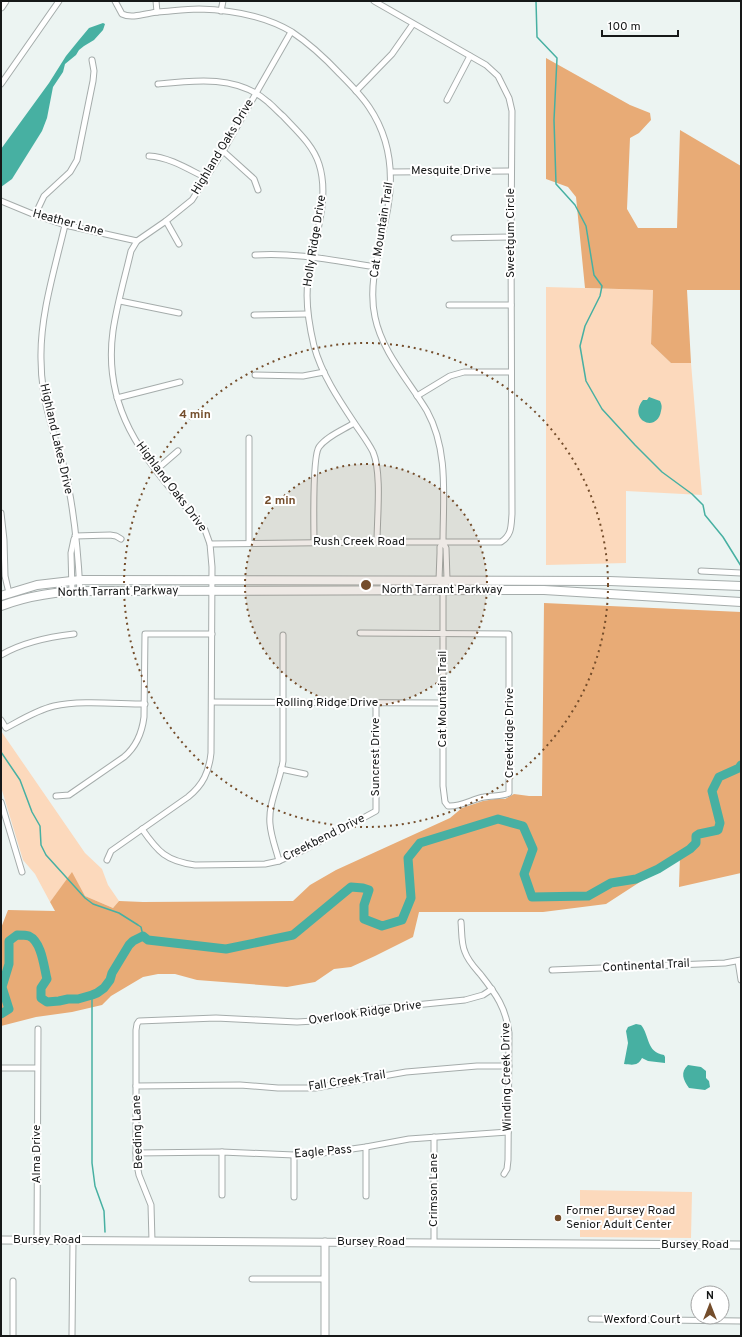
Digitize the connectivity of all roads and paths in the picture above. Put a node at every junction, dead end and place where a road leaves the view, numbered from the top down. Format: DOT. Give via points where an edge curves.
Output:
graph roads {
  1 [pos="5,1"];
  2 [pos="59,1"];
  3 [pos="115,1"];
  4 [pos="156,1"];
  5 [pos="223,1"];
  6 [pos="374,1"];
  7 [pos="1,8"];
  8 [pos="221,11"];
  9 [pos="157,12"];
  10 [pos="413,24"];
  11 [pos="291,32"];
  12 [pos="470,56"];
  13 [pos="92,60"];
  14 [pos="1,84"];
  15 [pos="158,84"];
  16 [pos="356,91"];
  17 [pos="255,93"];
  18 [pos="446,100"];
  19 [pos="223,151"];
  20 [pos="149,156"];
  21 [pos="511,171"];
  22 [pos="391,172"];
  23 [pos="206,178"];
  24 [pos="258,190"];
  25 [pos="1,202"];
  26 [pos="35,215"];
  27 [pos="166,221"];
  28 [pos="65,225"];
  29 [pos="511,237"];
  30 [pos="454,238"];
  31 [pos="137,241"];
  32 [pos="179,244"];
  33 [pos="255,255"];
  34 [pos="312,257"];
  35 [pos="376,267"];
  36 [pos="120,301"];
  37 [pos="449,305"];
  38 [pos="511,305"];
  39 [pos="179,313"];
  40 [pos="307,314"];
  41 [pos="254,315"];
  42 [pos="324,372"];
  43 [pos="511,372"];
  44 [pos="255,375"];
  45 [pos="180,382"];
  46 [pos="417,396"];
  47 [pos="117,398"];
  48 [pos="354,423"];
  49 [pos="249,438"];
  50 [pos="178,451"];
  51 [pos="156,470"];
  52 [pos="1,513"];
  53 [pos="75,536"];
  54 [pos="507,538"];
  55 [pos="121,539"];
  56 [pos="314,542"];
  57 [pos="377,542"];
  58 [pos="443,542"];
  59 [pos="210,544"];
  60 [pos="249,544"];
  61 [pos="701,571"];
  62 [pos="741,573"];
  63 [pos="76,580"];
  64 [pos="212,580"];
  65 [pos="443,580"];
  66 [pos="741,586"];
  67 [pos="212,590"];
  68 [pos="443,590"];
  69 [pos="76,591"];
  70 [pos="5,595"];
  71 [pos="741,602"];
  72 [pos="1,606"];
  73 [pos="360,633"];
  74 [pos="74,634"];
  75 [pos="212,634"];
  76 [pos="443,634"];
  77 [pos="282,635"];
  78 [pos="1,655"];
  79 [pos="212,702"];
  80 [pos="283,703"];
  81 [pos="376,703"];
  82 [pos="443,703"];
  83 [pos="145,704"];
  84 [pos="1,720"];
  85 [pos="281,769"];
  86 [pos="305,774"];
  87 [pos="56,796"];
  88 [pos="2,805"];
  89 [pos="448,806"];
  90 [pos="376,811"];
  91 [pos="142,829"];
  92 [pos="107,860"];
  93 [pos="279,860"];
  94 [pos="22,872"];
  95 [pos="461,922"];
  96 [pos="740,961"];
  97 [pos="552,970"];
  98 [pos="741,980"];
  99 [pos="492,990"];
  100 [pos="139,1021"];
  101 [pos="38,1029"];
  102 [pos="509,1066"];
  103 [pos="1,1068"];
  104 [pos="37,1068"];
  105 [pos="136,1086"];
  106 [pos="508,1132"];
  107 [pos="434,1137"];
  108 [pos="366,1147"];
  109 [pos="222,1152"];
  110 [pos="136,1153"];
  111 [pos="294,1155"];
  112 [pos="504,1174"];
  113 [pos="222,1195"];
  114 [pos="366,1196"];
  115 [pos="294,1197"];
  116 [pos="1,1240"];
  117 [pos="37,1240"];
  118 [pos="73,1240"];
  119 [pos="152,1241"];
  120 [pos="325,1242"];
  121 [pos="434,1243"];
  122 [pos="741,1245"];
  123 [pos="252,1279"];
  124 [pos="325,1279"];
  125 [pos="13,1281"];
  126 [pos="591,1319"];
  127 [pos="741,1321"];
  128 [pos="13,1336"];
  129 [pos="72,1336"];
  130 [pos="326,1336"];
  1 -- 7 [label="street"];
  2 -- 14 [label="street"];
  3 -- 9 [label="street, Cat Mountain Trail" via="125,15"];
  4 -- 9 [label="street"];
  5 -- 8 [label="street"];
  6 -- 10 [label="street, Sweetgum Circle"];
  8 -- 9 [label="street, Cat Mountain Trail" via="198,9"];
  8 -- 11 [label="street, Cat Mountain Trail" via="259,17"];
  10 -- 12 [label="street, Sweetgum Circle"];
  10 -- 16 [label="street" via="392,54"];
  11 -- 16 [label="street, Cat Mountain Trail" via="318,52"];
  11 -- 17 [label="street, Highland Oaks Drive"];
  12 -- 18 [label="street"];
  12 -- 21 [label="street, Sweetgum Circle" via="498,76 510,98"];
  13 -- 26 [label="street" via="93,81 77,160 70,172 44,196"];
  15 -- 17 [label="street, Holly Ridge Drive" via="223,82 242,86"];
  16 -- 22 [label="street, Cat Mountain Trail" via="369,107 381,130 390,156"];
  17 -- 19 [label="street, Highland Oaks Drive"];
  17 -- 34 [label="street, Holly Ridge Drive" via="268,101 300,134 310,146 319,164 323,198"];
  19 -- 23 [label="street, Highland Oaks Drive"];
  19 -- 24 [label="street" via="254,179"];
  20 -- 23 [label="street" via="171,161"];
  21 -- 22 [label="street, Mesquite Drive"];
  21 -- 29 [label="street, Sweetgum Circle"];
  22 -- 35 [label="street, Cat Mountain Trail" via="388,205"];
  23 -- 27 [label="street, Highland Oaks Drive" via="192,200"];
  25 -- 26 [label="street, Heather Lane"];
  26 -- 28 [label="street, Heather Lane"];
  27 -- 31 [label="street, Highland Oaks Drive"];
  27 -- 32 [label="street"];
  28 -- 31 [label="street, Heather Lane"];
  28 -- 53 [label="street, Highland Lakes Drive" via="45,313 40,358 45,398 65,472"];
  29 -- 30 [label="street"];
  29 -- 38 [label="street, Sweetgum Circle"];
  31 -- 36 [label="street, Highland Oaks Drive" via="132,251"];
  33 -- 34 [label="street"];
  34 -- 35 [label="street"];
  34 -- 40 [label="street, Holly Ridge Drive"];
  35 -- 46 [label="street, Cat Mountain Trail" via="372,294 376,323 389,352"];
  36 -- 39 [label="street"];
  36 -- 47 [label="street, Highland Oaks Drive" via="113,332 112,359"];
  37 -- 38 [label="street"];
  38 -- 43 [label="street, Sweetgum Circle"];
  40 -- 41 [label="street"];
  40 -- 42 [label="street, Holly Ridge Drive" via="314,347"];
  42 -- 44 [label="street" via="303,376"];
  42 -- 48 [label="street, Holly Ridge Drive"];
  43 -- 46 [label="street" via="456,374"];
  43 -- 54 [label="street, Sweetgum Circle" via="512,514"];
  45 -- 47 [label="street"];
  46 -- 58 [label="street, Cat Mountain Trail" via="437,437 444,465"];
  47 -- 51 [label="street, Highland Oaks Drive" via="122,416 131,433"];
  48 -- 56 [label="street" via="332,436 317,449"];
  48 -- 57 [label="street, Holly Ridge Drive" via="368,442 378,469"];
  49 -- 60 [label="street"];
  50 -- 51 [label="street"];
  51 -- 59 [label="street, Highland Oaks Drive" via="205,530"];
  52 -- 70 [label="street"];
  53 -- 55 [label="street" via="110,535"];
  53 -- 63 [label="street, Highland Lakes Drive"];
  53 -- 63 [label="street, Highland Lakes Drive" via="71,553"];
  54 -- 58 [label="street, Rush Creek Road" via="501,542"];
  56 -- 57 [label="street, Rush Creek Road"];
  56 -- 60 [label="street, Rush Creek Road"];
  57 -- 58 [label="street, Rush Creek Road"];
  58 -- 65 [label="street, Cat Mountain Trail" via="440,547"];
  59 -- 60 [label="street, Rush Creek Road"];
  59 -- 64 [label="street, Highland Oaks Drive"];
  61 -- 62 [label="street"];
  63 -- 64 [label="main road, North Tarrant Parkway"];
  63 -- 69 [label="street, Highland Lakes Drive"];
  63 -- 69 [label="street, Highland Lakes Drive"];
  63 -- 70 [label="main road, North Tarrant Parkway" via="37,585"];
  64 -- 65 [label="main road, North Tarrant Parkway"];
  64 -- 67 [label="street, Highland Oaks Drive"];
  65 -- 66 [label="main road, North Tarrant Parkway" via="616,581"];
  65 -- 68 [label="street, Cat Mountain Trail"];
  67 -- 68 [label="main road, North Tarrant Parkway"];
  67 -- 69 [label="main road, North Tarrant Parkway"];
  67 -- 75 [label="street, Highland Oaks Drive"];
  68 -- 71 [label="main road, North Tarrant Parkway" via="544,590"];
  68 -- 76 [label="street, Cat Mountain Trail"];
  69 -- 72 [label="main road, North Tarrant Parkway" via="30,597"];
  73 -- 76 [label="street"];
  74 -- 78 [label="street" via="29,643"];
  75 -- 79 [label="street, Highland Oaks Drive"];
  75 -- 83 [label="street" via="145,634"];
  76 -- 82 [label="street, Cat Mountain Trail"];
  76 -- 89 [label="street, Creekridge Drive" via="510,634 509,792 483,797 454,807"];
  77 -- 80 [label="street"];
  79 -- 80 [label="street, Rolling Ridge Drive"];
  79 -- 91 [label="street, Highland Oaks Drive" via="210,764 205,778 197,790"];
  80 -- 81 [label="street, Rolling Ridge Drive"];
  80 -- 85 [label="street"];
  81 -- 82 [label="street, Rolling Ridge Drive"];
  81 -- 90 [label="street, Suncrest Drive"];
  82 -- 89 [label="street, Cat Mountain Trail" via="442,786"];
  83 -- 84 [label="street" via="55,706 6,728"];
  83 -- 87 [label="street" via="143,729 130,751 69,795"];
  85 -- 86 [label="street"];
  85 -- 93 [label="street" via="270,814 271,832"];
  88 -- 94 [label="street"];
  90 -- 93 [label="street, Creekbend Drive" via="306,849"];
  91 -- 92 [label="street, Highland Oaks Drive" via="111,851"];
  91 -- 93 [label="street, Creekbend Drive" via="162,853 185,863 265,864"];
  95 -- 99 [label="street, Winding Creek Drive" via="462,943 469,962"];
  96 -- 97 [label="street, Continental Trail"];
  96 -- 98 [label="street"];
  99 -- 100 [label="street, Overlook Ridge Drive" via="465,1000 375,1009 314,1021 216,1018"];
  99 -- 102 [label="street, Winding Creek Drive" via="503,1006 508,1021"];
  100 -- 105 [label="street, Beeding Lane" via="136,1030"];
  101 -- 104 [label="street, Alma Drive"];
  102 -- 105 [label="street, Fall Creek Trail" via="406,1072 315,1088"];
  102 -- 106 [label="street, Winding Creek Drive"];
  103 -- 104 [label="street"];
  104 -- 117 [label="street, Alma Drive"];
  105 -- 110 [label="street, Beeding Lane"];
  106 -- 107 [label="street, Eagle Pass"];
  106 -- 112 [label="street, Winding Creek Drive" via="508,1160"];
  107 -- 108 [label="street, Eagle Pass"];
  107 -- 121 [label="street, Crimson Lane"];
  108 -- 111 [label="street, Eagle Pass"];
  108 -- 114 [label="street"];
  109 -- 110 [label="street, Eagle Pass"];
  109 -- 111 [label="street, Eagle Pass"];
  109 -- 113 [label="street"];
  110 -- 119 [label="street, Beeding Lane" via="140,1175 151,1205"];
  111 -- 115 [label="street"];
  116 -- 117 [label="street, Bursey Road"];
  117 -- 118 [label="street, Bursey Road"];
  118 -- 119 [label="street, Bursey Road"];
  118 -- 129 [label="street"];
  119 -- 120 [label="street, Bursey Road"];
  120 -- 121 [label="street, Bursey Road"];
  120 -- 124 [label="street"];
  121 -- 122 [label="street, Bursey Road"];
  123 -- 124 [label="street"];
  124 -- 130 [label="street"];
  125 -- 128 [label="street"];
  126 -- 127 [label="street, Wexford Court"];
}
